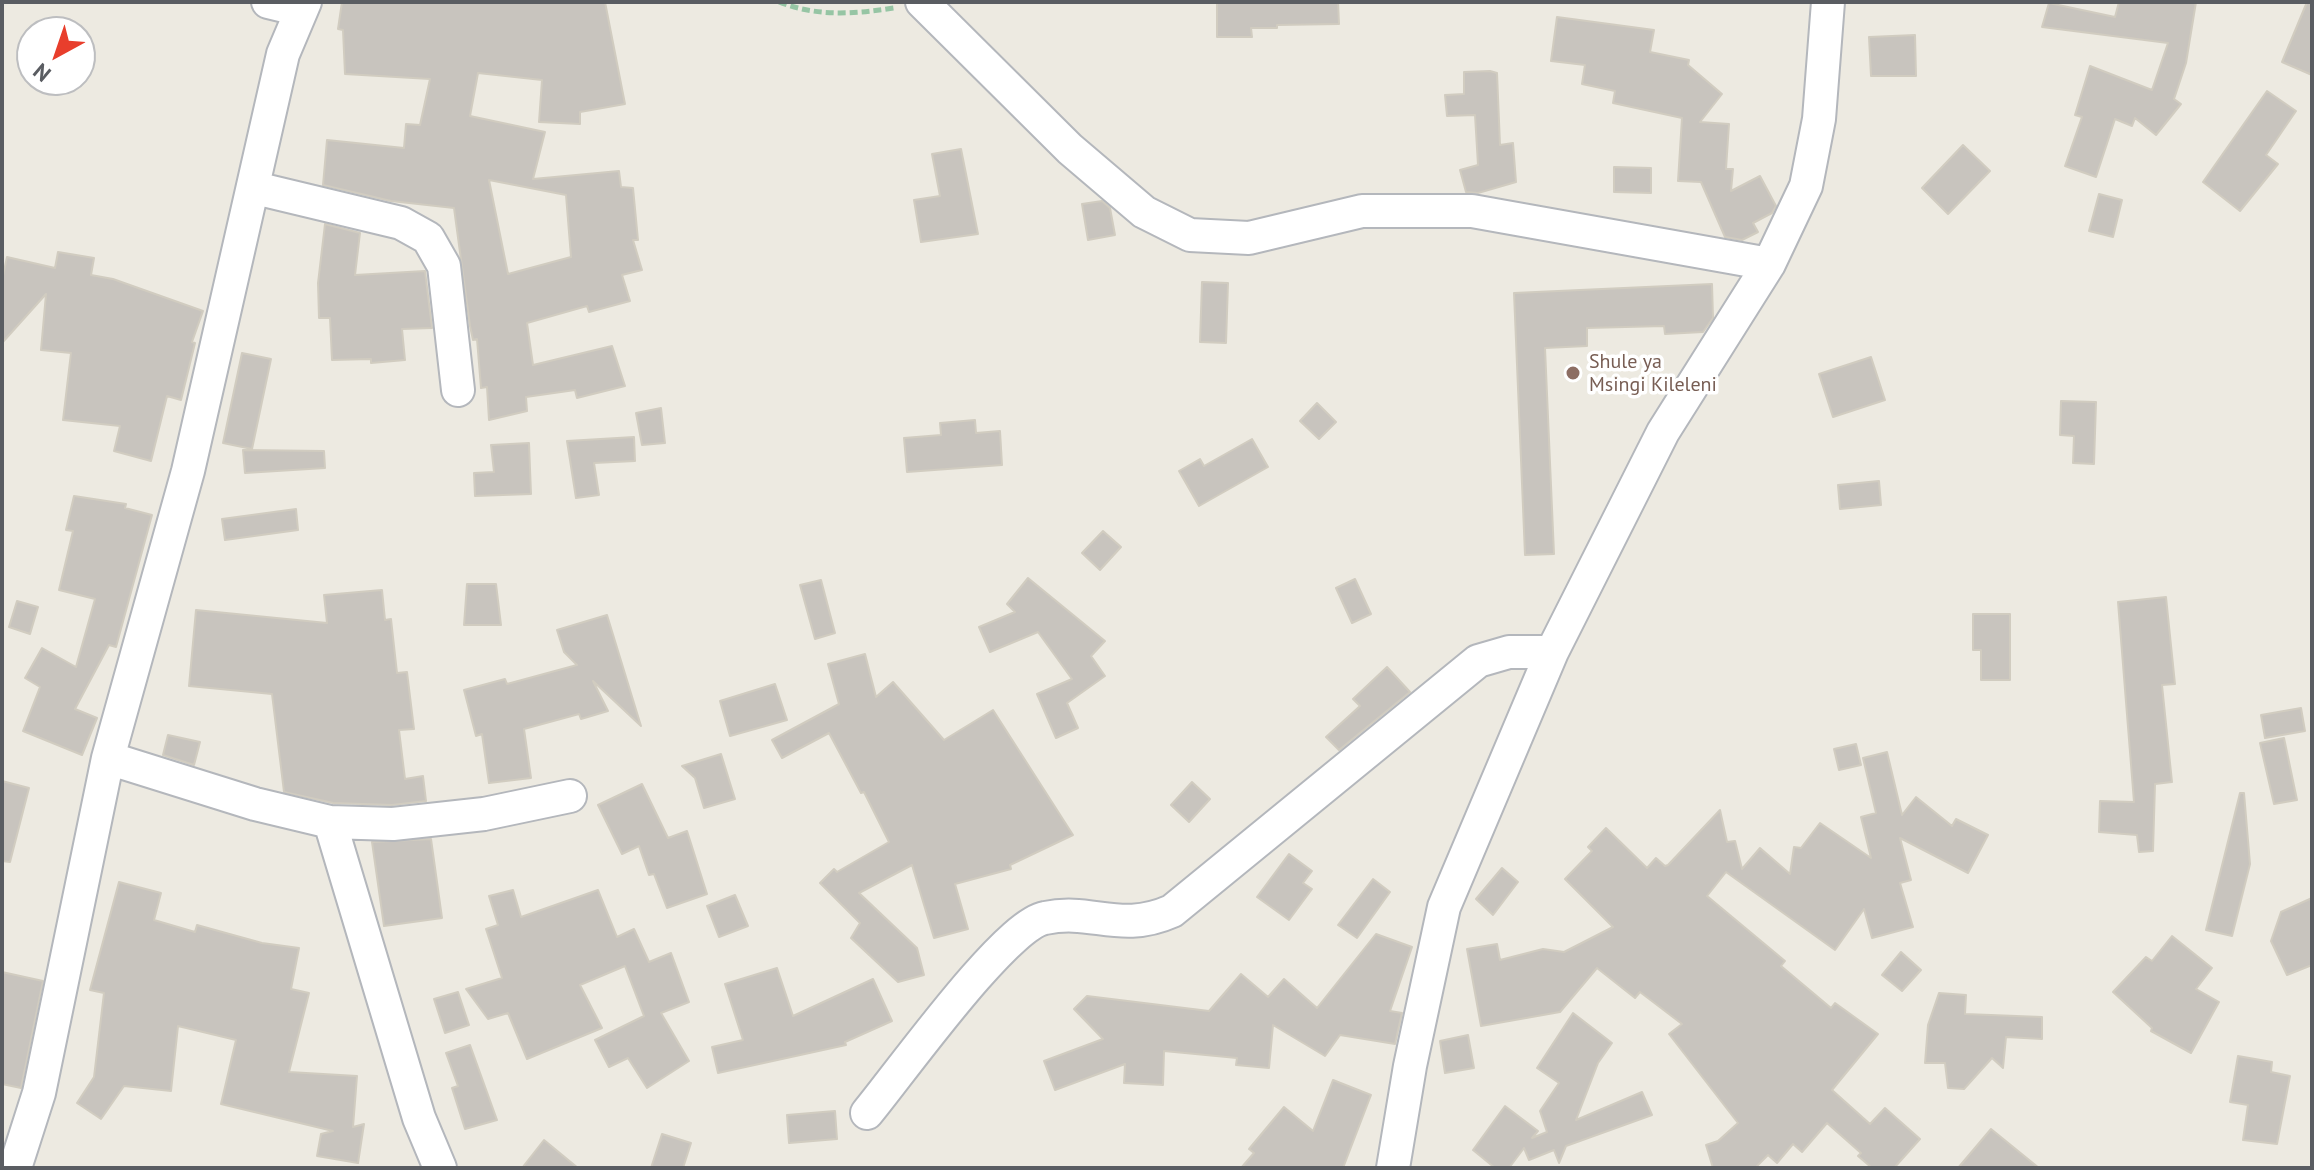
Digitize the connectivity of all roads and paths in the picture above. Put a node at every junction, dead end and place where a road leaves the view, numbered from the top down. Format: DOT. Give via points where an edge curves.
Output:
graph roads {
  1 [pos="268,2"];
  2 [pos="779,2"];
  3 [pos="922,2"];
  4 [pos="1828,2"];
  5 [pos="303,6"];
  6 [pos="255,188"];
  7 [pos="1769,264"];
  8 [pos="458,390"];
  9 [pos="1552,652"];
  10 [pos="108,758"];
  11 [pos="570,796"];
  12 [pos="330,822"];
  13 [pos="867,1113"];
  14 [pos="15,1168"];
  15 [pos="440,1168"];
  16 [pos="1393,1168"];
  1 -- 5 [label="street"];
  2 -- 3 [label="path" via="801,11 857,14"];
  3 -- 7 [label="street" via="1070,149 1144,212 1190,235 1249,238 1362,211 1472,211"];
  4 -- 7 [label="street" via="1819,119 1806,186"];
  5 -- 6 [label="street" via="283,54"];
  6 -- 8 [label="street" via="401,223 428,238 444,266"];
  6 -- 10 [label="street" via="188,471"];
  7 -- 9 [label="street" via="1663,432"];
  9 -- 13 [label="street" via="1509,652 1478,661 1172,911 1148,922 1122,924 1042,918 1012,938"];
  9 -- 16 [label="street" via="1444,907"];
  10 -- 12 [label="street"];
  10 -- 14 [label="street" via="39,1093"];
  11 -- 12 [label="street" via="484,814 393,824"];
  12 -- 15 [label="street" via="419,1118"];
}
